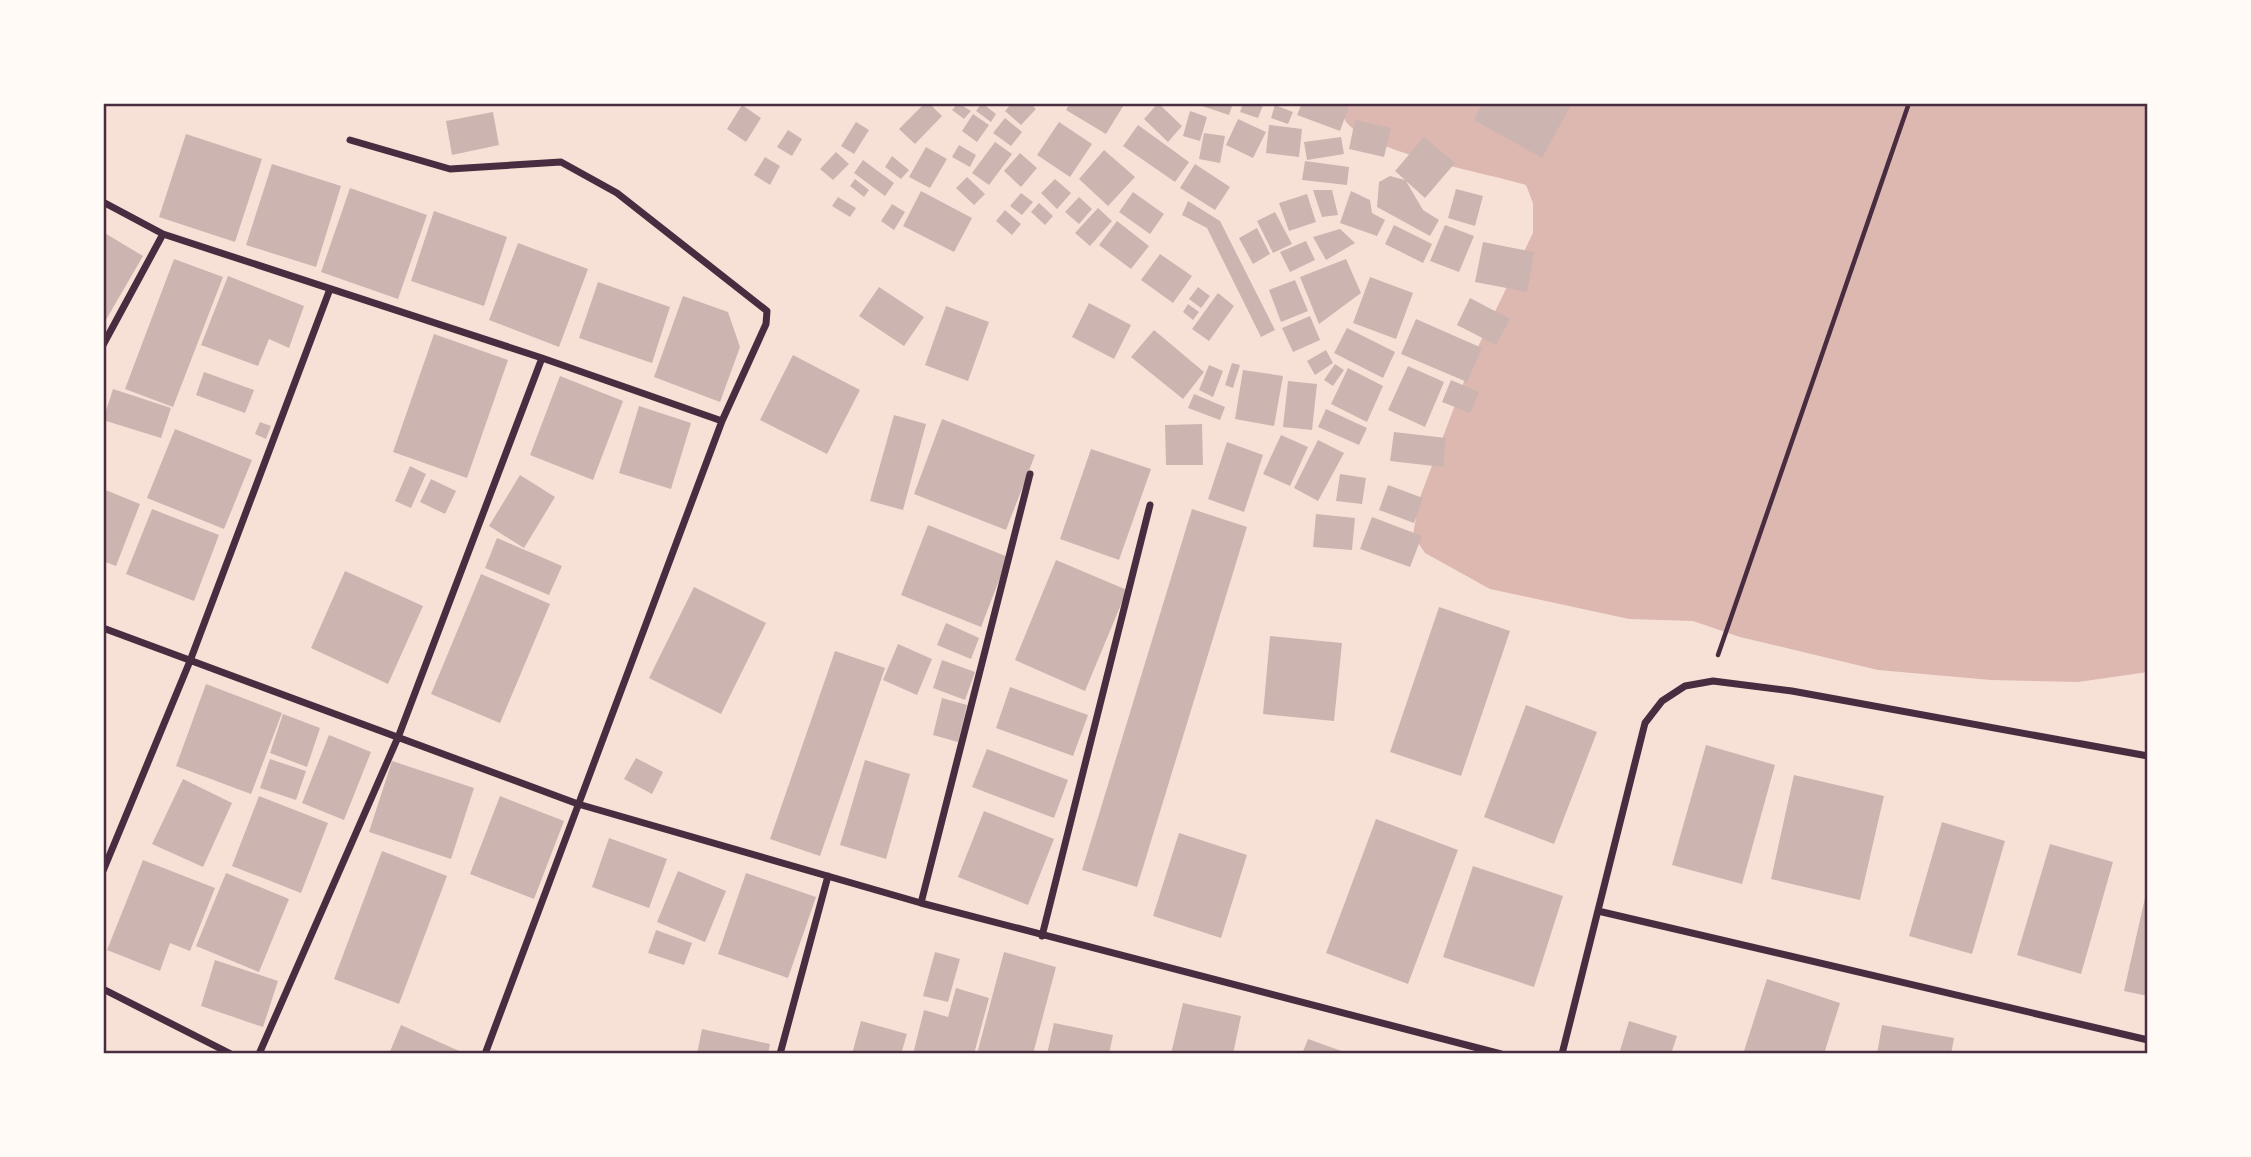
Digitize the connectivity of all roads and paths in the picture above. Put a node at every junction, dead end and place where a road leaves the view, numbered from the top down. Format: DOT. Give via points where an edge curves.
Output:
graph roads {
  1 [pos="1909,103"];
  2 [pos="350,140"];
  3 [pos="103,202"];
  4 [pos="163,234"];
  5 [pos="330,289"];
  6 [pos="103,345"];
  7 [pos="542,358"];
  8 [pos="722,421"];
  9 [pos="1030,474"];
  10 [pos="1150,505"];
  11 [pos="103,628"];
  12 [pos="1718,655"];
  13 [pos="190,661"];
  14 [pos="399,735"];
  15 [pos="2148,756"];
  16 [pos="578,804"];
  17 [pos="103,871"];
  18 [pos="828,876"];
  19 [pos="921,903"];
  20 [pos="1598,911"];
  21 [pos="1042,936"];
  22 [pos="103,989"];
  23 [pos="2148,1040"];
  24 [pos="231,1054"];
  25 [pos="259,1054"];
  26 [pos="485,1054"];
  27 [pos="780,1054"];
  28 [pos="1501,1054"];
  29 [pos="1563,1054"];
  1 -- 12 [label="path"];
  2 -- 8 [label="street" via="450,169 561,162 617,193 767,311 766,324"];
  3 -- 4 [label="street"];
  4 -- 5 [label="street"];
  4 -- 6 [label="street"];
  5 -- 7 [label="street"];
  5 -- 13 [label="street"];
  7 -- 8 [label="street"];
  7 -- 14 [label="street"];
  8 -- 16 [label="street"];
  9 -- 19 [label="street"];
  10 -- 21 [label="street"];
  11 -- 13 [label="street"];
  13 -- 14 [label="street"];
  13 -- 17 [label="street"];
  14 -- 16 [label="street"];
  14 -- 25 [label="street"];
  15 -- 20 [label="street" via="1792,691 1713,681 1685,686 1662,701 1645,723"];
  16 -- 18 [label="street"];
  16 -- 26 [label="street"];
  18 -- 19 [label="street"];
  18 -- 27 [label="street"];
  19 -- 21 [label="street"];
  20 -- 23 [label="street"];
  20 -- 29 [label="street"];
  21 -- 28 [label="street"];
  22 -- 24 [label="street"];
}
